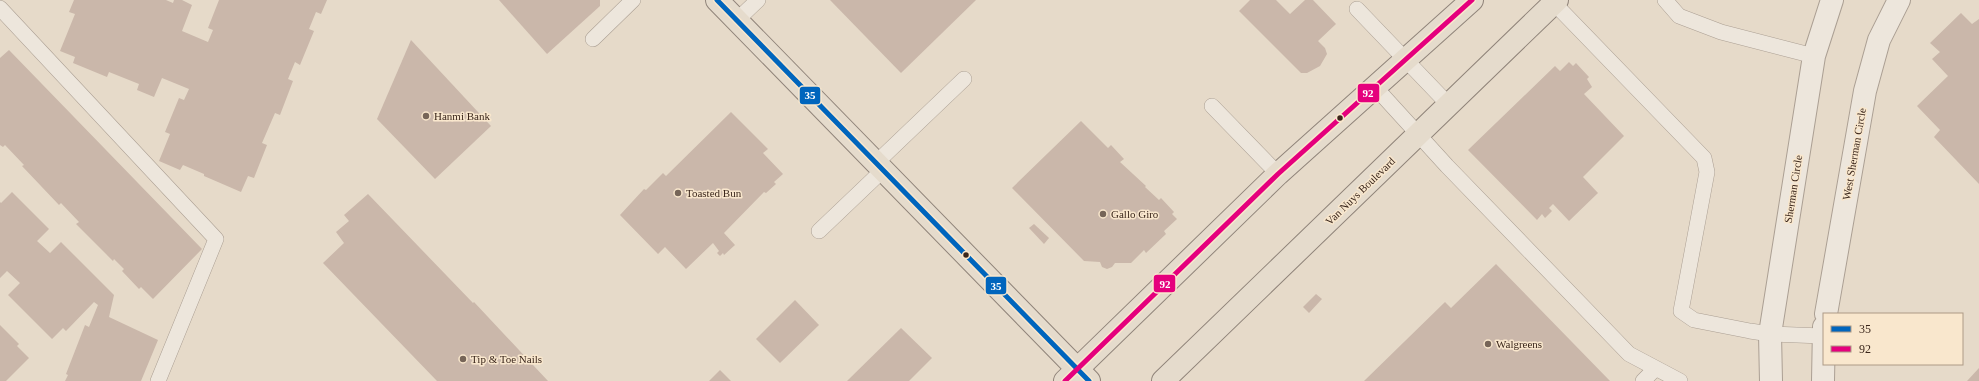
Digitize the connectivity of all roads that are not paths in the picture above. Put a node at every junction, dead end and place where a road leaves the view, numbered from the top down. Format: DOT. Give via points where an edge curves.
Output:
graph roads {
  1 [pos="633,0"];
  2 [pos="717,0"];
  3 [pos="758,0"];
  4 [pos="1472,0"];
  5 [pos="1665,0"];
  6 [pos="1832,0"];
  7 [pos="1899,0"];
  8 [pos="1554,1"];
  9 [pos="0,8"];
  10 [pos="1357,9"];
  11 [pos="737,20"];
  12 [pos="593,39"];
  13 [pos="1814,56"];
  14 [pos="1406,60"];
  15 [pos="964,79"];
  16 [pos="1375,87"];
  17 [pos="1448,104"];
  18 [pos="1212,106"];
  19 [pos="1418,135"];
  20 [pos="879,166"];
  21 [pos="1278,174"];
  22 [pos="819,232"];
  23 [pos="1826,313"];
  24 [pos="1823,332"];
  25 [pos="1770,334"];
  26 [pos="1655,369"];
  27 [pos="1077,377"];
  28 [pos="158,381"];
  29 [pos="1163,381"];
  30 [pos="1642,381"];
  31 [pos="1680,381"];
  32 [pos="1771,381"];
  33 [pos="1823,381"];
  1 -- 12 [label="lane"];
  2 -- 11 [label="main road"];
  3 -- 11 [label="lane"];
  4 -- 14 [label="main road"];
  5 -- 13 [label="lane" via="1679,16 1693,22 1721,32"];
  6 -- 13 [label="street, Sherman Circle"];
  7 -- 23 [label="street, West Sherman Circle" via="1878,40 1865,91"];
  8 -- 17 [label="main road, Van Nuys Boulevard"];
  8 -- 25 [label="lane" via="1704,158 1707,172 1681,311 1694,320"];
  9 -- 28 [label="lane" via="216,239"];
  10 -- 14 [label="lane"];
  11 -- 20 [label="main road"];
  13 -- 25 [label="street, Sherman Circle"];
  14 -- 16 [label="main road"];
  14 -- 17 [label="lane"];
  15 -- 20 [label="lane"];
  16 -- 19 [label="lane"];
  16 -- 21 [label="main road"];
  17 -- 19 [label="main road, Van Nuys Boulevard"];
  18 -- 21 [label="lane"];
  19 -- 26 [label="lane" via="1629,354"];
  19 -- 29 [label="main road, Van Nuys Boulevard"];
  20 -- 22 [label="lane"];
  20 -- 27 [label="main road"];
  21 -- 27 [label="main road"];
  24 -- 25 [label="lane"];
  24 -- 33 [label="street"];
  25 -- 32 [label="street, Sherman Circle"];
  26 -- 30 [label="lane"];
  26 -- 31 [label="lane"];
}
